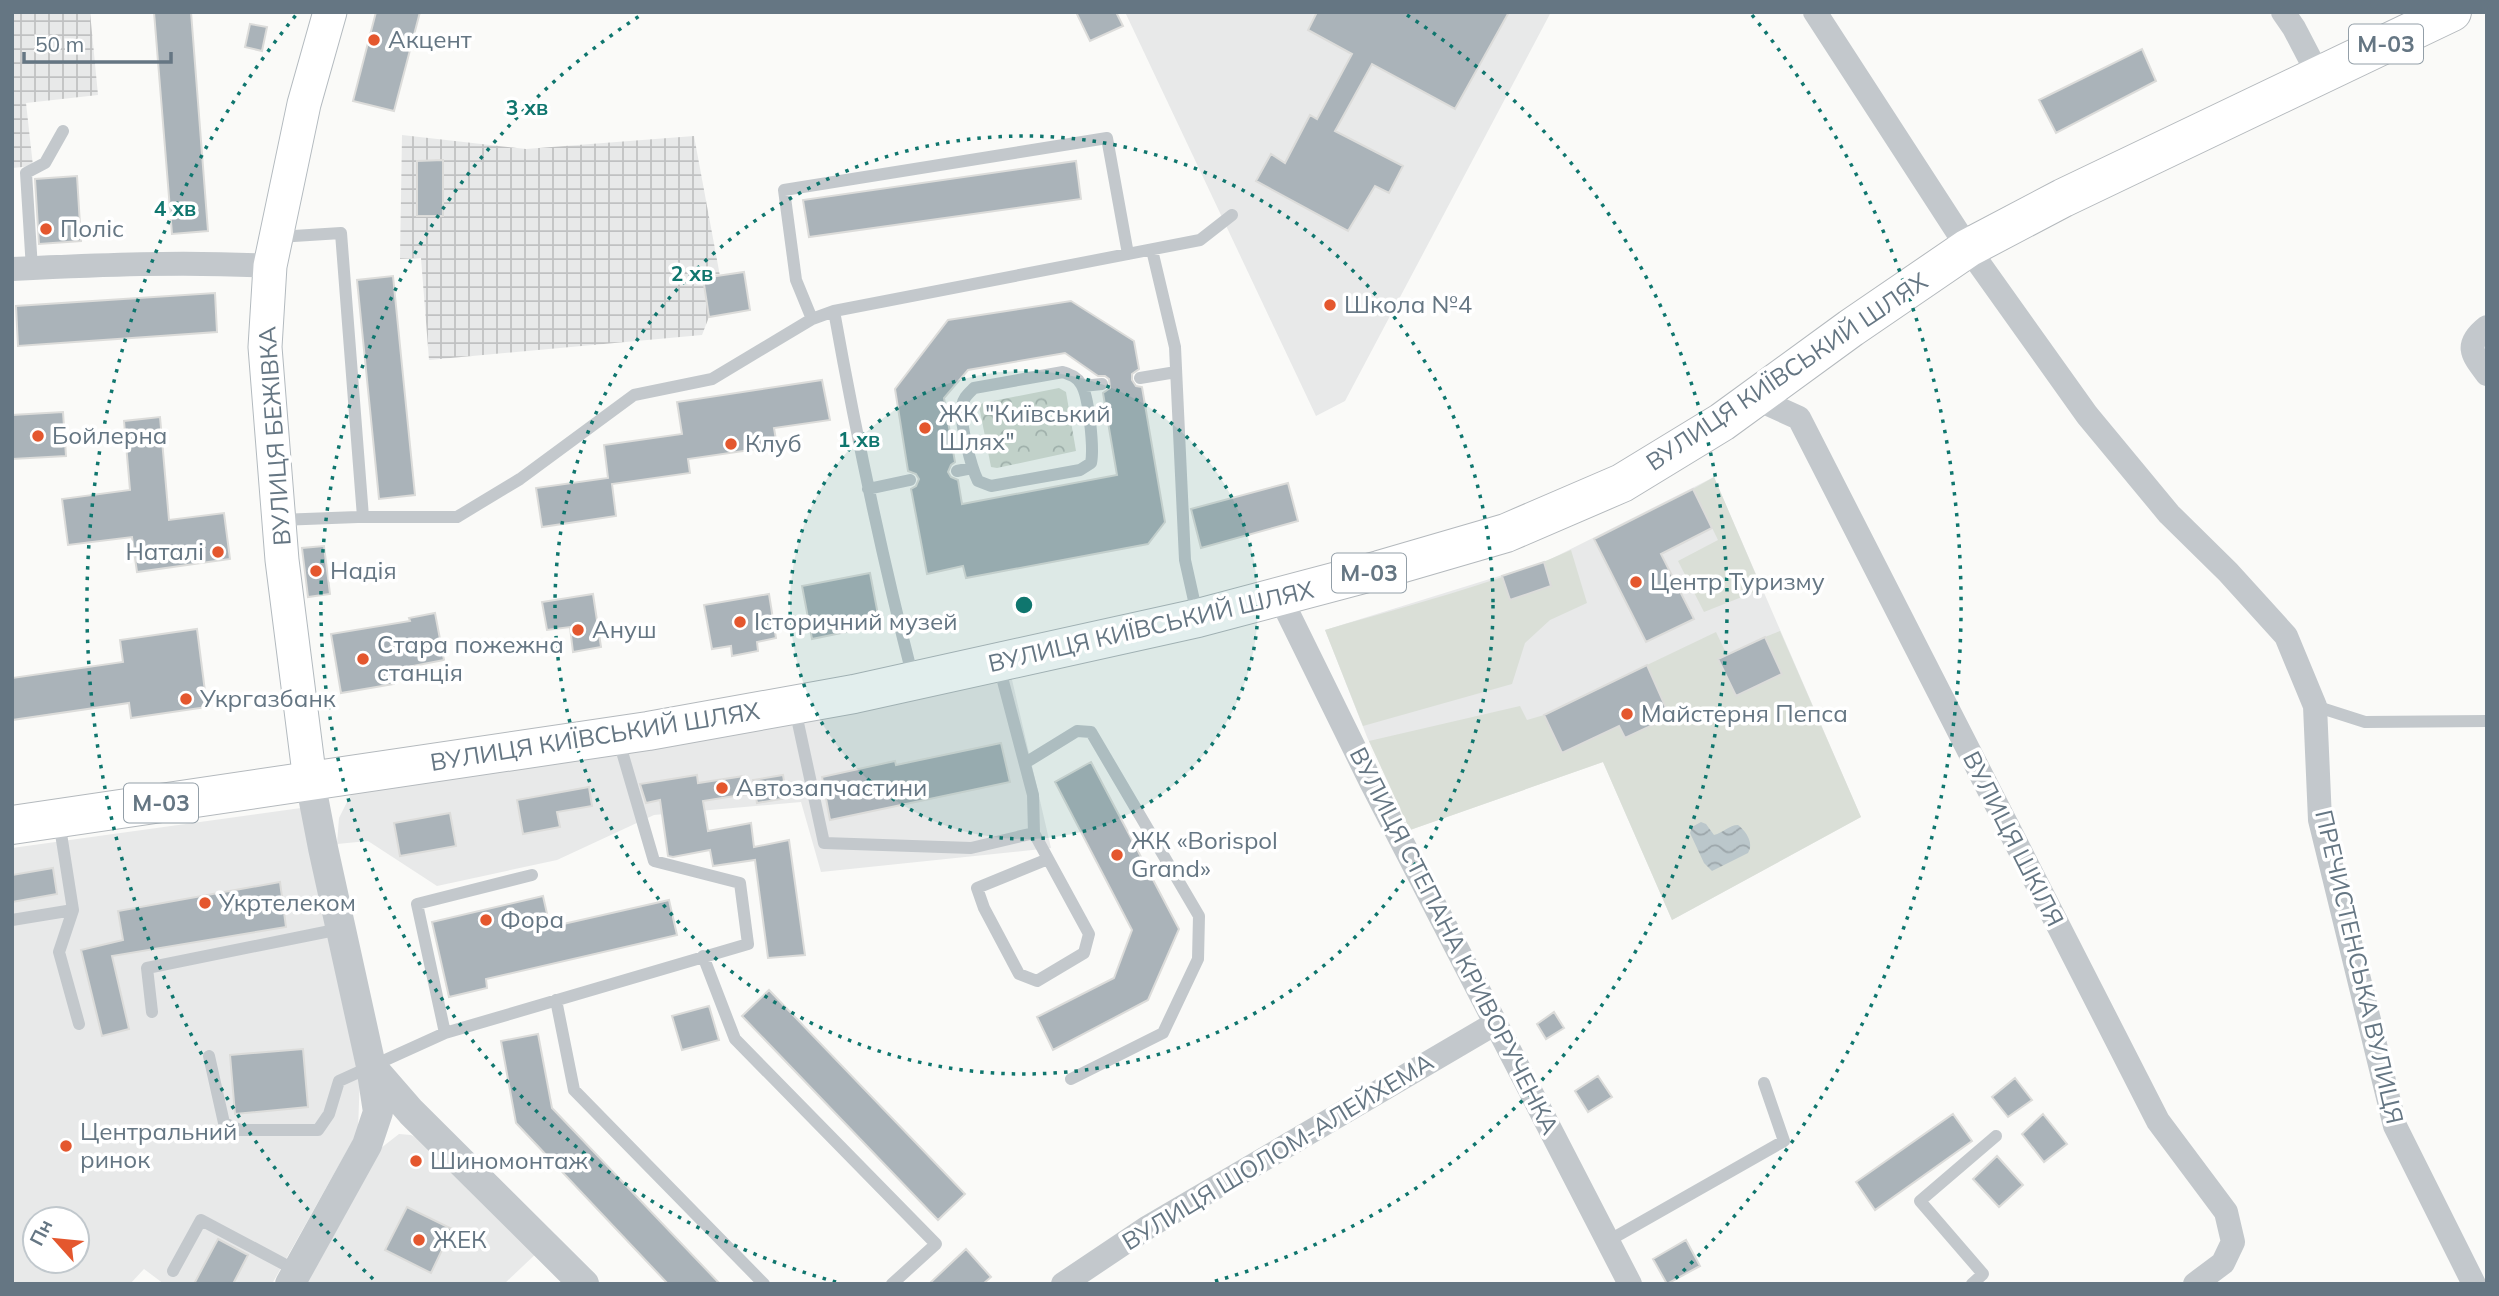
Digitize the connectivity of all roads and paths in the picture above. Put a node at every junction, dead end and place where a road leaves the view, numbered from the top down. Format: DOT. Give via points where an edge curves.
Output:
graph roads {
  1 [pos="330,12"];
  2 [pos="1815,12"];
  3 [pos="2283,12"];
  4 [pos="2452,12"];
  5 [pos="2319,76"];
  6 [pos="62,131"];
  7 [pos="1232,215"];
  8 [pos="1968,248"];
  9 [pos="1152,250"];
  10 [pos="274,252"];
  11 [pos="1128,254"];
  12 [pos="22,269"];
  13 [pos="834,311"];
  14 [pos="811,319"];
  15 [pos="2487,327"];
  16 [pos="1176,372"];
  17 [pos="2487,373"];
  18 [pos="1140,378"];
  19 [pos="1102,384"];
  20 [pos="1083,386"];
  21 [pos="1755,398"];
  22 [pos="972,468"];
  23 [pos="957,471"];
  24 [pos="910,480"];
  25 [pos="868,489"];
  26 [pos="363,517"];
  27 [pos="279,520"];
  28 [pos="1280,597"];
  29 [pos="1198,618"];
  30 [pos="999,664"];
  31 [pos="914,682"];
  32 [pos="794,706"];
  33 [pos="2315,706"];
  34 [pos="2487,721"];
  35 [pos="618,735"];
  36 [pos="1025,763"];
  37 [pos="310,780"];
  38 [pos="58,818"];
  39 [pos="12,825"];
  40 [pos="1034,833"];
  41 [pos="1048,859"];
  42 [pos="532,875"];
  43 [pos="73,910"];
  44 [pos="12,920"];
  45 [pos="341,928"];
  46 [pos="703,957"];
  47 [pos="556,1000"];
  48 [pos="152,1012"];
  49 [pos="1496,1023"];
  50 [pos="79,1024"];
  51 [pos="445,1033"];
  52 [pos="209,1056"];
  53 [pos="371,1066"];
  54 [pos="1071,1079"];
  55 [pos="1765,1083"];
  56 [pos="1996,1136"];
  57 [pos="1608,1241"];
  58 [pos="173,1271"];
  59 [pos="294,1277"];
  60 [pos="584,1284"];
  61 [pos="764,1284"];
  62 [pos="892,1284"];
  63 [pos="1063,1284"];
  64 [pos="1630,1284"];
  65 [pos="1972,1284"];
  66 [pos="2195,1284"];
  67 [pos="2474,1284"];
  1 -- 10 [label="main road, ВУЛИЦЯ БЕЖІВКА" via="304,104"];
  2 -- 8 [label="street, ПРЕЧИСТЕНСЬКА ВУЛИЦЯ"];
  3 -- 5 [label="street"];
  4 -- 5 [label="highway, ВУЛИЦЯ КИЇВСЬКИЙ ШЛЯХ / М-03"];
  5 -- 8 [label="highway, ВУЛИЦЯ КИЇВСЬКИЙ ШЛЯХ / М-03"];
  6 -- 12 [label="lane" via="45,163 26,173"];
  7 -- 9 [label="lane" via="1200,240"];
  8 -- 21 [label="highway, ВУЛИЦЯ КИЇВСЬКИЙ ШЛЯХ / М-03"];
  8 -- 33 [label="street, ПРЕЧИСТЕНСЬКА ВУЛИЦЯ" via="2095,425 2169,514 2286,636"];
  9 -- 11 [label="lane"];
  9 -- 16 [label="lane" via="1175,347"];
  10 -- 12 [label="street" via="224,264"];
  10 -- 26 [label="lane" via="341,233"];
  10 -- 27 [label="main road, ВУЛИЦЯ БЕЖІВКА" via="265,346"];
  11 -- 13 [label="lane"];
  11 -- 14 [label="lane" via="1107,138 784,190 796,280"];
  13 -- 14 [label="lane"];
  13 -- 25 [label="lane"];
  14 -- 26 [label="lane" via="712,379 634,395 520,479 457,517"];
  15 -- 17 [label="street" via="2472,347"];
  16 -- 18 [label="lane"];
  16 -- 29 [label="lane" via="1185,560"];
  19 -- 20 [label="lane"];
  20 -- 22 [label="lane" via="1063,372 974,388 961,408"];
  20 -- 22 [label="lane" via="1091,463 1080,470 991,486 978,481"];
  21 -- 28 [label="highway, ВУЛИЦЯ КИЇВСЬКИЙ ШЛЯХ / М-03" via="1622,483 1506,533"];
  21 -- 66 [label="street, ВУЛИЦЯ ШКІЛЯ" via="1799,418 2158,1121 2226,1212 2234,1242 2223,1263"];
  22 -- 23 [label="lane"];
  24 -- 25 [label="lane"];
  25 -- 31 [label="lane"];
  26 -- 27 [label="lane"];
  27 -- 37 [label="main road, ВУЛИЦЯ БЕЖІВКА"];
  28 -- 29 [label="highway, ВУЛИЦЯ КИЇВСЬКИЙ ШЛЯХ / М-03"];
  28 -- 49 [label="street, ВУЛИЦЯ СТЕПАНА КРИВОРУЧЕНКА"];
  29 -- 30 [label="highway, ВУЛИЦЯ КИЇВСЬКИЙ ШЛЯХ / М-03"];
  30 -- 31 [label="highway, ВУЛИЦЯ КИЇВСЬКИЙ ШЛЯХ / М-03"];
  30 -- 36 [label="lane"];
  31 -- 32 [label="highway, ВУЛИЦЯ КИЇВСЬКИЙ ШЛЯХ / М-03"];
  32 -- 35 [label="highway, ВУЛИЦЯ КИЇВСЬКИЙ ШЛЯХ / М-03"];
  32 -- 40 [label="lane" via="824,843 971,848"];
  33 -- 34 [label="lane" via="2365,722"];
  33 -- 67 [label="street, ПРЕЧИСТЕНСЬКА ВУЛИЦЯ" via="2320,820 2395,1126"];
  35 -- 37 [label="highway, ВУЛИЦЯ КИЇВСЬКИЙ ШЛЯХ / М-03"];
  35 -- 46 [label="lane" via="654,861 740,883 748,944"];
  36 -- 40 [label="lane" via="1034,795"];
  36 -- 54 [label="lane" via="1077,731 1091,732 1199,916 1198,958 1163,1033"];
  37 -- 38 [label="highway, ВУЛИЦЯ КИЇВСЬКИЙ ШЛЯХ / М-03"];
  37 -- 45 [label="street"];
  38 -- 39 [label="highway, ВУЛИЦЯ КИЇВСЬКИЙ ШЛЯХ / М-03"];
  38 -- 43 [label="lane"];
  40 -- 41 [label="lane"];
  41 -- 41 [label="lane" via="1089,934 1084,953 1037,981 1019,974 977,888"];
  42 -- 51 [label="lane" via="417,904"];
  43 -- 44 [label="lane"];
  43 -- 50 [label="lane" via="59,952"];
  45 -- 48 [label="lane" via="147,968"];
  45 -- 53 [label="street"];
  46 -- 47 [label="lane"];
  46 -- 62 [label="lane" via="735,1039 936,1244"];
  47 -- 51 [label="lane"];
  47 -- 61 [label="lane" via="574,1090"];
  49 -- 57 [label="street, ВУЛИЦЯ СТЕПАНА КРИВОРУЧЕНКА"];
  49 -- 63 [label="street, ВУЛИЦЯ ШОЛОМ-АЛЕЙХЕМА" via="1148,1227"];
  51 -- 53 [label="lane"];
  52 -- 53 [label="lane" via="224,1123 240,1130 318,1130 329,1114 339,1081"];
  53 -- 59 [label="street" via="378,1112 367,1145"];
  53 -- 60 [label="street" via="411,1112"];
  55 -- 57 [label="lane" via="1784,1140"];
  56 -- 65 [label="lane" via="1920,1201 1983,1274"];
  57 -- 64 [label="street, ВУЛИЦЯ СТЕПАНА КРИВОРУЧЕНКА"];
  58 -- 59 [label="lane" via="201,1220"];
}
